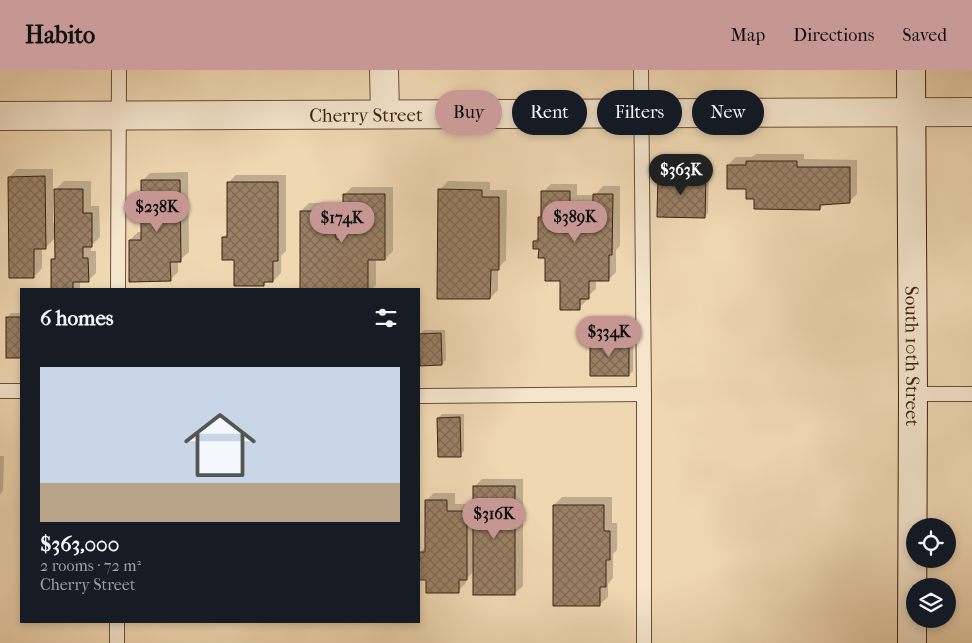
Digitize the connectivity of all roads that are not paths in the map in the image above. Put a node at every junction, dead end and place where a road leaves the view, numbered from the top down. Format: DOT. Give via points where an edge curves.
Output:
graph roads {
  1 [pos="119,70"];
  2 [pos="384,70"];
  3 [pos="641,70"];
  4 [pos="911,70"];
  5 [pos="641,90"];
  6 [pos="911,112"];
  7 [pos="972,112"];
  8 [pos="597,113"];
  9 [pos="682,113"];
  10 [pos="385,114"];
  11 [pos="120,115"];
  12 [pos="0,116"];
  13 [pos="642,135"];
  14 [pos="118,288"];
  15 [pos="0,391"];
  16 [pos="20,391"];
  17 [pos="644,394"];
  18 [pos="913,394"];
  19 [pos="972,394"];
  20 [pos="420,396"];
  21 [pos="117,623"];
  22 [pos="117,643"];
  23 [pos="644,643"];
  24 [pos="912,643"];
  1 -- 11 [label="lane"];
  2 -- 10 [label="street"];
  3 -- 5 [label="lane"];
  4 -- 6 [label="street, South 10th Street"];
  6 -- 7 [label="street, Cherry Street"];
  6 -- 9 [label="street, Cherry Street"];
  6 -- 18 [label="street, South 10th Street"];
  8 -- 10 [label="street, Cherry Street"];
  10 -- 11 [label="street, Cherry Street"];
  11 -- 12 [label="street, Cherry Street"];
  11 -- 14 [label="lane"];
  13 -- 17 [label="lane"];
  15 -- 16 [label="lane"];
  17 -- 20 [label="lane"];
  17 -- 23 [label="lane"];
  18 -- 19 [label="lane"];
  18 -- 24 [label="street, South 10th Street"];
  21 -- 22 [label="lane"];
}
